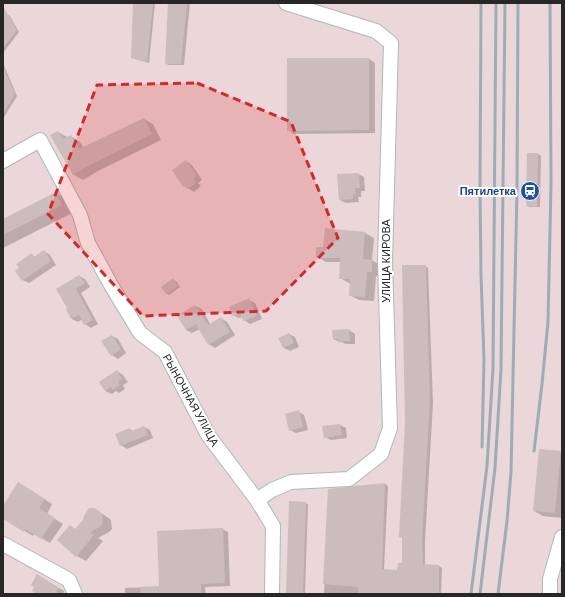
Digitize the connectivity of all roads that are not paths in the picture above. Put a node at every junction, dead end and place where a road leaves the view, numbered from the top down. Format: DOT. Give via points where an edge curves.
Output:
graph roads {
  1 [pos="286,3"];
  2 [pos="3,161"];
  3 [pos="257,500"];
  4 [pos="562,537"];
  5 [pos="3,544"];
  6 [pos="76,594"];
  7 [pos="272,594"];
  8 [pos="550,594"];
  1 -- 3 [label="street, УЛИЦА КИРОВА" via="376,30 391,43 385,261 390,428 381,454 349,479 291,482"];
  2 -- 3 [label="street, РЫНОЧНАЯ УЛИЦА" via="40,140 80,214 88,243 111,285 140,333 165,352 208,435"];
  3 -- 7 [label="street, РЫНОЧНАЯ УЛИЦА" via="273,526"];
  4 -- 8 [label="street" via="550,579"];
  5 -- 6 [label="street" via="69,580"];
}
